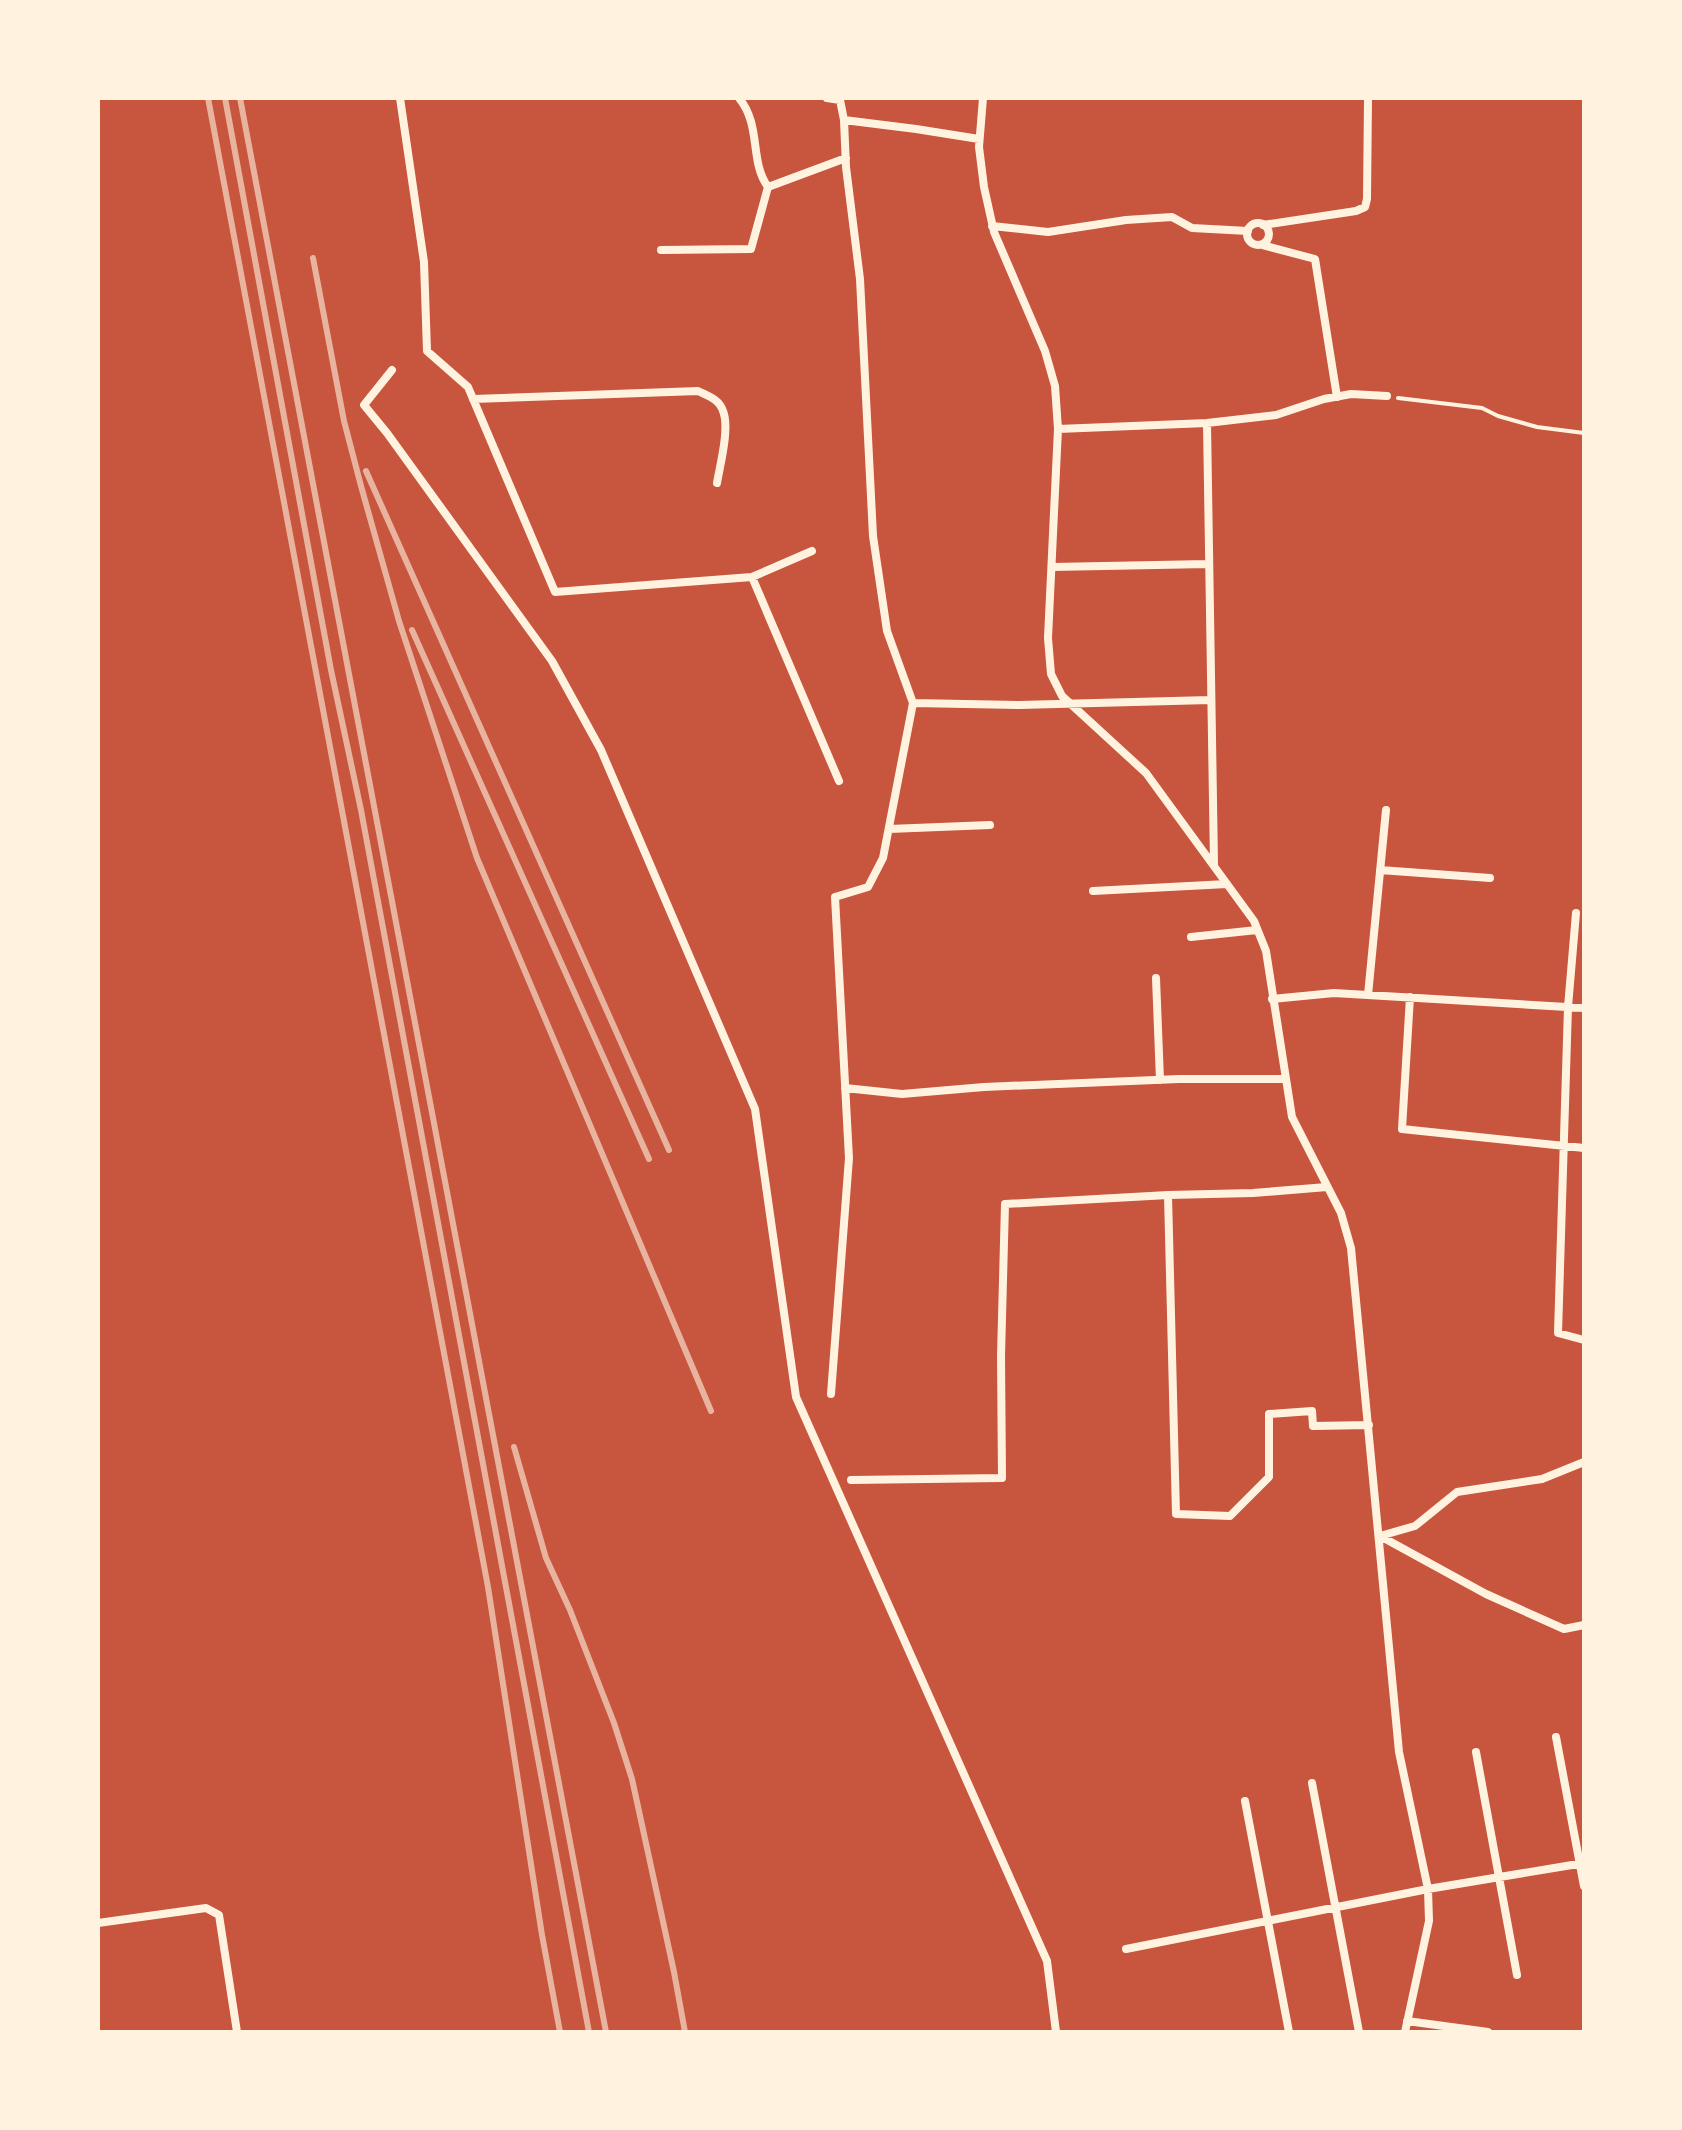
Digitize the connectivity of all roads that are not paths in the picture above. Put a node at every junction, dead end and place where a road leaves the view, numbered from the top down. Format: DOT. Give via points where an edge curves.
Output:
graph roads {
  1 [pos="400,98"];
  2 [pos="739,98"];
  3 [pos="827,98"];
  4 [pos="983,98"];
  5 [pos="1368,98"];
  6 [pos="844,120"];
  7 [pos="979,139"];
  8 [pos="846,158"];
  9 [pos="768,187"];
  10 [pos="1263,225"];
  11 [pos="992,226"];
  12 [pos="1248,231"];
  13 [pos="1262,245"];
  14 [pos="661,250"];
  15 [pos="392,370"];
  16 [pos="1387,396"];
  17 [pos="1337,397"];
  18 [pos="473,399"];
  19 [pos="1207,423"];
  20 [pos="1058,429"];
  21 [pos="717,483"];
  22 [pos="812,551"];
  23 [pos="1208,564"];
  24 [pos="1052,567"];
  25 [pos="752,577"];
  26 [pos="1210,700"];
  27 [pos="913,703"];
  28 [pos="1070,704"];
  29 [pos="839,781"];
  30 [pos="1386,810"];
  31 [pos="990,825"];
  32 [pos="889,829"];
  33 [pos="1214,865"];
  34 [pos="1380,870"];
  35 [pos="1490,878"];
  36 [pos="1227,884"];
  37 [pos="1093,891"];
  38 [pos="1576,913"];
  39 [pos="1257,930"];
  40 [pos="1191,937"];
  41 [pos="1156,978"];
  42 [pos="1368,995"];
  43 [pos="1410,997"];
  44 [pos="1272,999"];
  45 [pos="1568,1007"];
  46 [pos="1584,1008"];
  47 [pos="1284,1079"];
  48 [pos="1160,1080"];
  49 [pos="845,1088"];
  50 [pos="1566,1146"];
  51 [pos="1584,1148"];
  52 [pos="1327,1187"];
  53 [pos="1168,1195"];
  54 [pos="1584,1340"];
  55 [pos="831,1394"];
  56 [pos="1369,1425"];
  57 [pos="1584,1462"];
  58 [pos="851,1480"];
  59 [pos="1380,1536"];
  60 [pos="1584,1625"];
  61 [pos="1556,1737"];
  62 [pos="1476,1752"];
  63 [pos="1312,1783"];
  64 [pos="1245,1801"];
  65 [pos="1582,1863"];
  66 [pos="1499,1877"];
  67 [pos="1584,1886"];
  68 [pos="1428,1889"];
  69 [pos="1336,1907"];
  70 [pos="1268,1921"];
  71 [pos="98,1923"];
  72 [pos="1126,1949"];
  73 [pos="1517,1975"];
  74 [pos="1407,2021"];
  75 [pos="237,2032"];
  76 [pos="1056,2032"];
  77 [pos="1289,2032"];
  78 [pos="1359,2032"];
  79 [pos="1405,2032"];
  80 [pos="1488,2032"];
  1 -- 18 [label="street" via="424,262 427,351 468,387"];
  2 -- 9 [label="street" via="750,111 760,176"];
  3 -- 6 [label="street" via="840,100"];
  4 -- 7 [label="street"];
  5 -- 10 [label="street" via="1365,207"];
  6 -- 7 [label="street"];
  6 -- 8 [label="street"];
  7 -- 11 [label="street"];
  8 -- 9 [label="street"];
  8 -- 27 [label="street" via="860,279 873,536 887,631"];
  9 -- 14 [label="street" via="751,249"];
  10 -- 12 [label="street"];
  10 -- 13 [label="street" via="1269,233"];
  11 -- 12 [label="street" via="1048,232 1172,217 1192,228"];
  11 -- 20 [label="street" via="1045,351 1055,386"];
  12 -- 13 [label="street" via="1252,243"];
  13 -- 17 [label="street" via="1315,259"];
  15 -- 76 [label="street" via="364,405 552,661 601,750 755,1109 796,1397 1047,1961"];
  16 -- 17 [label="street"];
  17 -- 19 [label="street" via="1276,415"];
  18 -- 21 [label="street" via="698,391 714,398 724,411"];
  18 -- 25 [label="street" via="555,592"];
  19 -- 20 [label="street"];
  19 -- 23 [label="street"];
  20 -- 24 [label="street"];
  22 -- 25 [label="street"];
  23 -- 24 [label="street"];
  23 -- 26 [label="street"];
  24 -- 28 [label="street" via="1051,674"];
  25 -- 29 [label="street"];
  26 -- 28 [label="street"];
  26 -- 33 [label="street"];
  27 -- 28 [label="street"];
  27 -- 32 [label="street"];
  28 -- 33 [label="street" via="1146,773"];
  30 -- 34 [label="street"];
  31 -- 32 [label="street"];
  32 -- 49 [label="street" via="883,858 868,887 835,897"];
  33 -- 36 [label="street"];
  34 -- 35 [label="street"];
  34 -- 42 [label="street"];
  36 -- 37 [label="street"];
  36 -- 39 [label="street"];
  38 -- 45 [label="street"];
  39 -- 40 [label="street"];
  39 -- 44 [label="street" via="1266,951"];
  41 -- 48 [label="street"];
  42 -- 43 [label="street"];
  42 -- 44 [label="street"];
  43 -- 45 [label="street"];
  43 -- 50 [label="street" via="1402,1129"];
  44 -- 47 [label="street"];
  45 -- 46 [label="street"];
  45 -- 50 [label="street"];
  47 -- 48 [label="street"];
  47 -- 52 [label="street" via="1292,1117"];
  48 -- 49 [label="street" via="902,1094"];
  49 -- 55 [label="street" via="849,1158"];
  50 -- 51 [label="street"];
  50 -- 54 [label="street" via="1558,1333"];
  52 -- 53 [label="street"];
  52 -- 56 [label="street" via="1351,1248"];
  53 -- 56 [label="street" via="1176,1514 1230,1516 1269,1477 1269,1414 1312,1411 1313,1426"];
  53 -- 58 [label="street" via="1005,1204 1002,1478"];
  56 -- 59 [label="street"];
  57 -- 59 [label="street" via="1542,1479 1457,1492 1415,1526"];
  59 -- 60 [label="street" via="1564,1629"];
  59 -- 68 [label="street" via="1399,1752"];
  61 -- 65 [label="street"];
  62 -- 66 [label="street"];
  63 -- 69 [label="street"];
  64 -- 70 [label="street"];
  65 -- 66 [label="street"];
  65 -- 67 [label="street"];
  66 -- 68 [label="street"];
  66 -- 73 [label="street"];
  68 -- 69 [label="street"];
  68 -- 74 [label="street" via="1429,1921"];
  69 -- 70 [label="street"];
  69 -- 78 [label="street"];
  70 -- 72 [label="street"];
  70 -- 77 [label="street"];
  71 -- 75 [label="street" via="206,1908 219,1915"];
  74 -- 79 [label="street"];
  74 -- 80 [label="street"];
}
